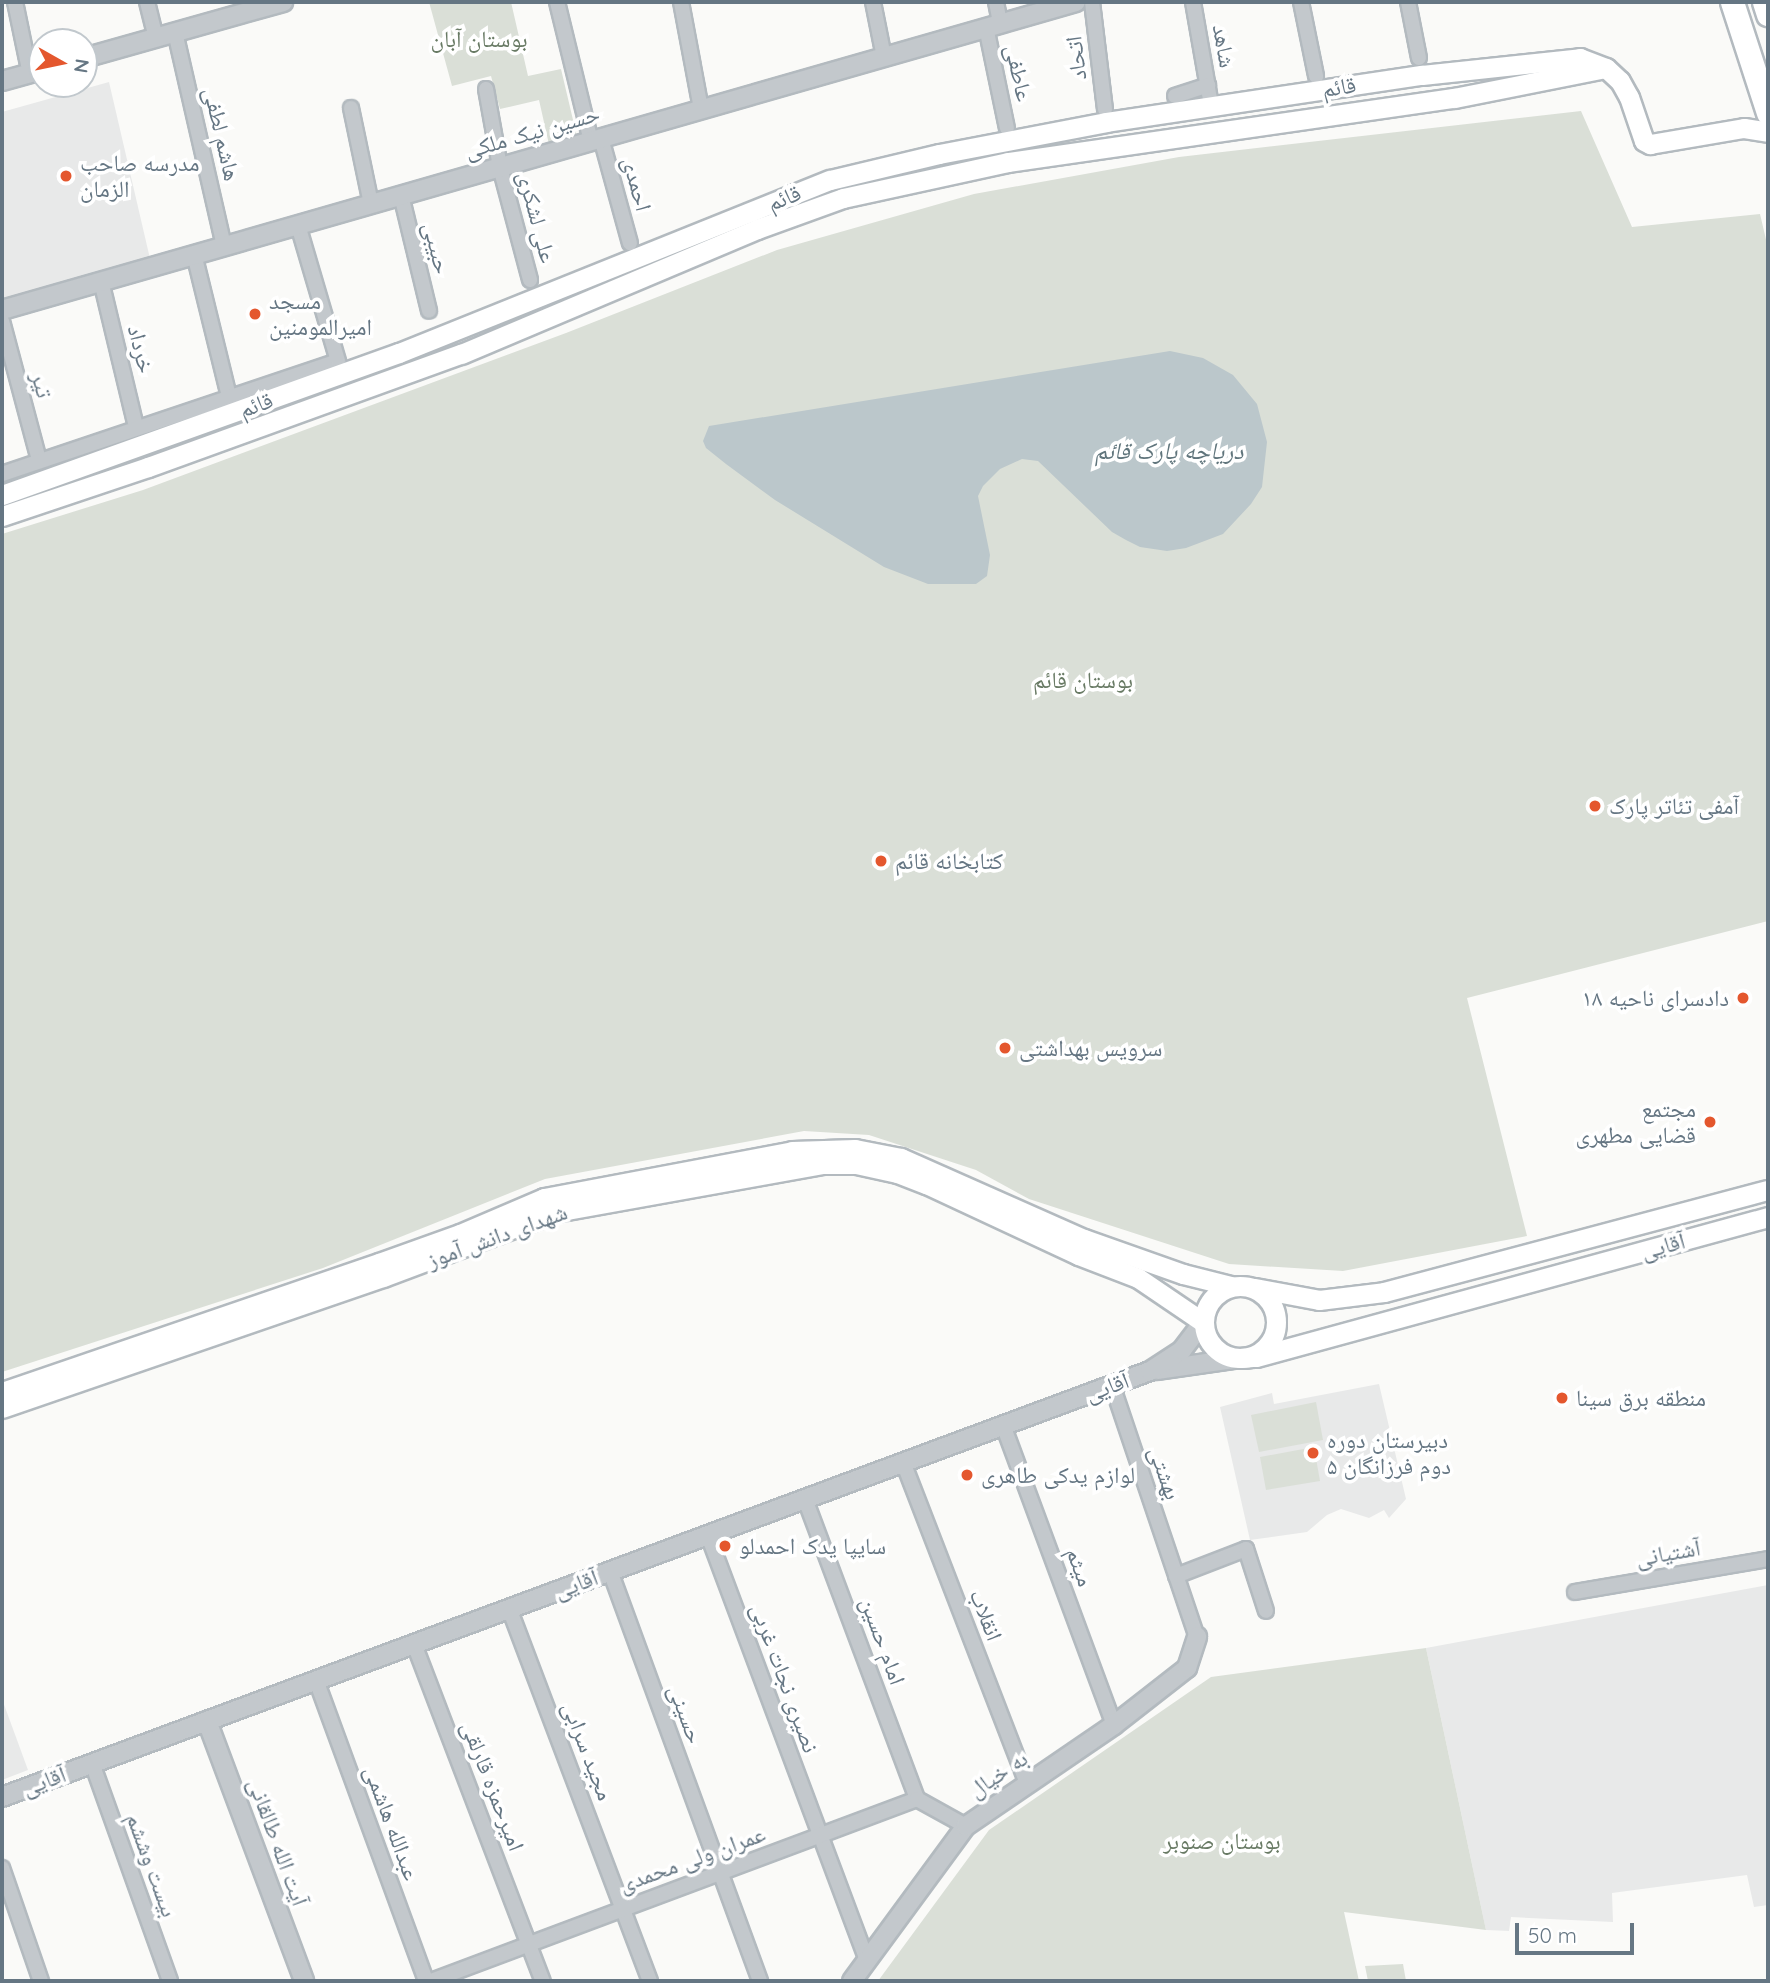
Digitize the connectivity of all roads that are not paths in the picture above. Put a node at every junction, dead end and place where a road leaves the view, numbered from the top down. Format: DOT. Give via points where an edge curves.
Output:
graph roads {
  1 [pos="15,2"];
  2 [pos="147,2"];
  3 [pos="281,2"];
  4 [pos="556,2"];
  5 [pos="681,2"];
  6 [pos="873,2"];
  7 [pos="996,2"];
  8 [pos="1076,2"];
  9 [pos="1092,2"];
  10 [pos="1193,2"];
  11 [pos="1301,2"];
  12 [pos="1408,2"];
  13 [pos="1732,2"];
  14 [pos="1764,2"];
  15 [pos="1768,14"];
  16 [pos="993,25"];
  17 [pos="175,32"];
  18 [pos="156,38"];
  19 [pos="28,44"];
  20 [pos="98,54"];
  21 [pos="884,57"];
  22 [pos="1419,58"];
  23 [pos="1606,68"];
  24 [pos="28,70"];
  25 [pos="1316,76"];
  26 [pos="2,81"];
  27 [pos="486,89"];
  28 [pos="1175,96"];
  29 [pos="351,108"];
  30 [pos="701,109"];
  31 [pos="1105,109"];
  32 [pos="1768,113"];
  33 [pos="1007,128"];
  34 [pos="1768,132"];
  35 [pos="596,139"];
  36 [pos="500,167"];
  37 [pos="401,195"];
  38 [pos="371,204"];
  39 [pos="298,225"];
  40 [pos="630,243"];
  41 [pos="225,246"];
  42 [pos="194,254"];
  43 [pos="530,280"];
  44 [pos="101,281"];
  45 [pos="2,310"];
  46 [pos="429,311"];
  47 [pos="2,321"];
  48 [pos="229,396"];
  49 [pos="136,427"];
  50 [pos="39,460"];
  51 [pos="2,474"];
  52 [pos="2,495"];
  53 [pos="2,516"];
  54 [pos="1768,1190"];
  55 [pos="1768,1217"];
  56 [pos="1081,1247"];
  57 [pos="1231,1286"];
  58 [pos="1255,1288"];
  59 [pos="1203,1322"];
  60 [pos="1240,1358"];
  61 [pos="1150,1371"];
  62 [pos="1112,1385"];
  63 [pos="2,1392"];
  64 [pos="2,1408"];
  65 [pos="1003,1425"];
  66 [pos="903,1462"];
  67 [pos="805,1499"];
  68 [pos="708,1535"];
  69 [pos="1768,1559"];
  70 [pos="610,1571"];
  71 [pos="1176,1576"];
  72 [pos="1575,1592"];
  73 [pos="509,1608"];
  74 [pos="1266,1611"];
  75 [pos="1197,1637"];
  76 [pos="414,1644"];
  77 [pos="316,1680"];
  78 [pos="207,1721"];
  79 [pos="1114,1725"];
  80 [pos="92,1763"];
  81 [pos="1027,1784"];
  82 [pos="2,1797"];
  83 [pos="918,1799"];
  84 [pos="966,1826"];
  85 [pos="819,1836"];
  86 [pos="2,1868"];
  87 [pos="720,1873"];
  88 [pos="623,1909"];
  89 [pos="529,1945"];
  90 [pos="867,1959"];
  91 [pos="41,1981"];
  92 [pos="170,1981"];
  93 [pos="304,1981"];
  94 [pos="429,1981"];
  95 [pos="543,1981"];
  96 [pos="650,1981"];
  97 [pos="760,1981"];
  98 [pos="852,1981"];
  1 -- 19 [label="street"];
  2 -- 18 [label="street"];
  3 -- 17 [label="street"];
  4 -- 35 [label="street, احمدی"];
  5 -- 30 [label="street"];
  6 -- 21 [label="street"];
  7 -- 16 [label="street, عاطفی"];
  8 -- 16 [label="street, حسین نیک ملکی"];
  9 -- 31 [label="street, اتحاد"];
  10 -- 28 [label="street, شاهد" via="1209,92"];
  11 -- 25 [label="street"];
  12 -- 22 [label="street"];
  13 -- 32 [label="main road"];
  14 -- 15 [label="main road"];
  16 -- 21 [label="street, حسین نیک ملکی"];
  16 -- 33 [label="street, عاطفی"];
  17 -- 18 [label="street"];
  17 -- 41 [label="street, هاشم لطفی"];
  18 -- 20 [label="street"];
  21 -- 30 [label="street, حسین نیک ملکی"];
  23 -- 34 [label="main road" via="1620,81 1644,141 1650,144 1744,128"];
  23 -- 52 [label="main road, قائم" via="1580,58 1422,75 1021,137 830,180 399,354"];
  23 -- 53 [label="main road, قائم" via="1454,98 1008,162 843,198 757,229 461,354"];
  24 -- 26 [label="street"];
  27 -- 36 [label="street, علی لشکری"];
  29 -- 38 [label="street"];
  30 -- 35 [label="street, حسین نیک ملکی"];
  35 -- 36 [label="street, حسین نیک ملکی"];
  35 -- 40 [label="street, احمدی"];
  36 -- 37 [label="street, حسین نیک ملکی"];
  36 -- 43 [label="street, علی لشکری"];
  37 -- 38 [label="street, حسین نیک ملکی"];
  37 -- 46 [label="street, حبیبی"];
  38 -- 39 [label="street, حسین نیک ملکی"];
  39 -- 41 [label="street, حسین نیک ملکی"];
  39 -- 48 [label="street" via="338,361"];
  41 -- 42 [label="street, حسین نیک ملکی"];
  42 -- 44 [label="street, حسین نیک ملکی"];
  42 -- 48 [label="street"];
  44 -- 45 [label="street, حسین نیک ملکی"];
  44 -- 49 [label="street, خرداد"];
  47 -- 50 [label="street, تیر"];
  48 -- 49 [label="street"];
  49 -- 50 [label="street"];
  50 -- 51 [label="street"];
  54 -- 58 [label="main road, آقایی" via="1384,1292 1319,1300"];
  55 -- 60 [label="main road, آقایی"];
  56 -- 57 [label="main road"];
  56 -- 59 [label="main road"];
  56 -- 63 [label="main road" via="901,1158 855,1149 792,1150 544,1198 379,1263"];
  56 -- 64 [label="main road, شهدای دانش آموز" via="897,1173 856,1164 793,1168 556,1212 383,1277"];
  57 -- 58 [label="main road"];
  57 -- 59 [label="main road" via="1211,1299"];
  58 -- 60 [label="main road" via="1272,1305 1275,1329 1263,1350"];
  59 -- 60 [label="main road" via="1210,1343"];
  59 -- 61 [label="street, آقایی" via="1182,1350"];
  60 -- 61 [label="street, آقایی"];
  61 -- 62 [label="street, آقایی"];
  62 -- 65 [label="street, آقایی"];
  62 -- 71 [label="street, بهشتی"];
  65 -- 66 [label="street, آقایی"];
  65 -- 79 [label="street, میثم"];
  66 -- 67 [label="street, آقایی"];
  66 -- 81 [label="street, انقلاب"];
  67 -- 68 [label="street, آقایی"];
  67 -- 83 [label="street, امام حسین"];
  68 -- 70 [label="street, آقایی"];
  68 -- 85 [label="street, نصیری نجات غربی"];
  69 -- 72 [label="street, آشتیانی"];
  70 -- 73 [label="street, آقایی"];
  70 -- 87 [label="street, حسینی"];
  71 -- 74 [label="street" via="1246,1549"];
  71 -- 75 [label="street, بهشتی"];
  73 -- 76 [label="street, آقایی"];
  73 -- 88 [label="street, مجید سرابی"];
  75 -- 79 [label="street, به خیال" via="1187,1668"];
  76 -- 77 [label="street, آقایی"];
  76 -- 89 [label="street, امیرحمزه قارلقی"];
  77 -- 78 [label="street, آقایی"];
  77 -- 94 [label="street, عبدالله هاشمی"];
  78 -- 80 [label="street, آقایی"];
  78 -- 93 [label="street, آیت الله طالقانی"];
  79 -- 81 [label="street, به خیال"];
  80 -- 82 [label="street, آقایی"];
  80 -- 92 [label="street, بیست وششم"];
  81 -- 84 [label="street, به خیال"];
  83 -- 84 [label="street"];
  83 -- 85 [label="street, عمران ولی محمدی"];
  84 -- 90 [label="street, به خیال"];
  85 -- 87 [label="street, عمران ولی محمدی"];
  85 -- 90 [label="street, نصیری نجات غربی"];
  86 -- 91 [label="street"];
  87 -- 88 [label="street, عمران ولی محمدی"];
  87 -- 97 [label="street, حسینی"];
  88 -- 89 [label="street, عمران ولی محمدی"];
  88 -- 96 [label="street, مجید سرابی"];
  89 -- 94 [label="street, عمران ولی محمدی"];
  89 -- 95 [label="street, امیرحمزه قارلقی"];
  90 -- 98 [label="street, به خیال"];
}
